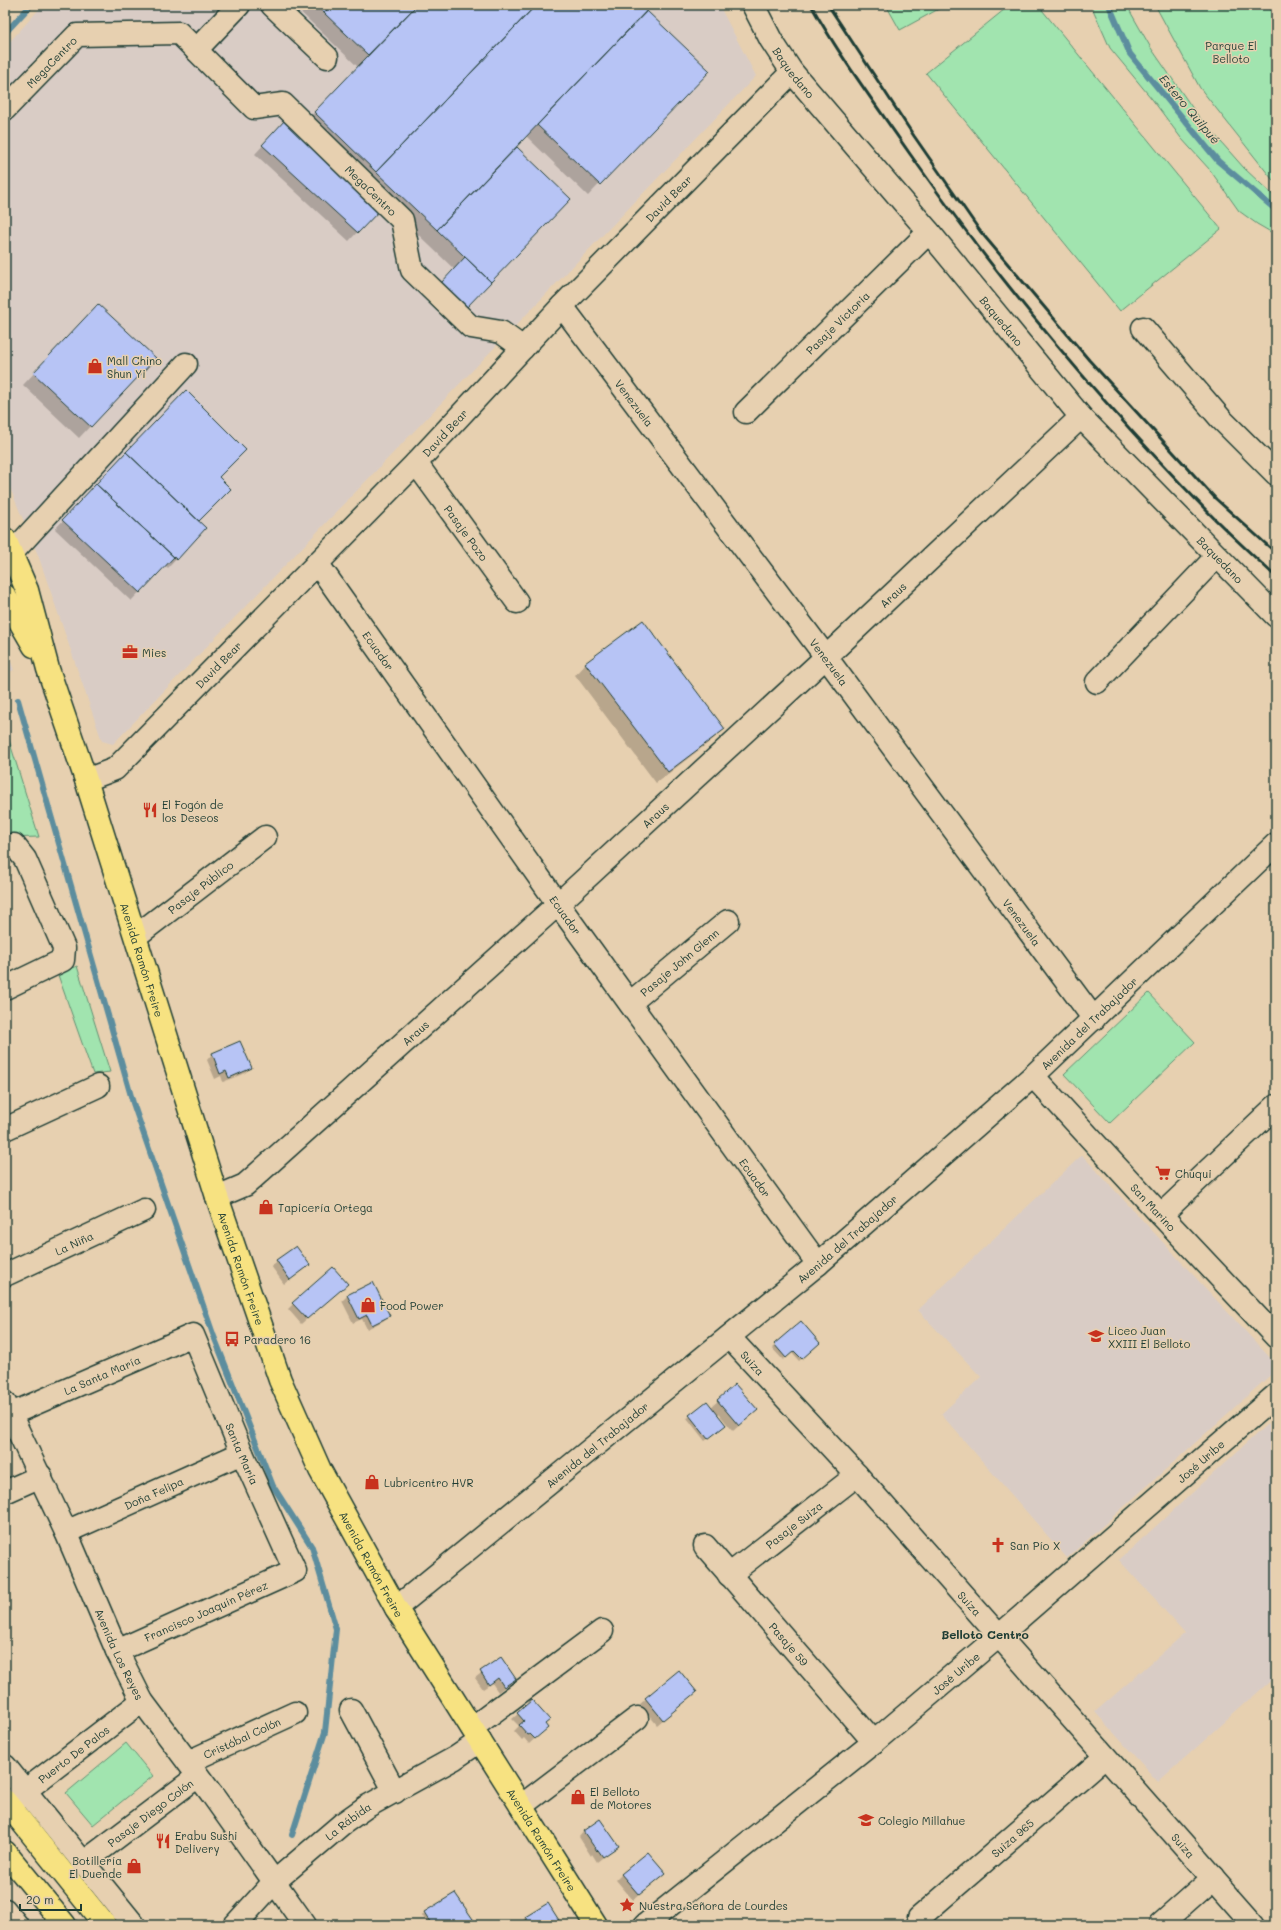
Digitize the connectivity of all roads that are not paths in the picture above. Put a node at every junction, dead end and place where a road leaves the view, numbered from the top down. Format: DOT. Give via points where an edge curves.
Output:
graph roads {
  1 [pos="239,5"];
  2 [pos="272,5"];
  3 [pos="753,5"];
  4 [pos="196,50"];
  5 [pos="327,56"];
  6 [pos="792,72"];
  7 [pos="5,109"];
  8 [pos="929,232"];
  9 [pos="562,306"];
  10 [pos="1143,328"];
  11 [pos="523,348"];
  12 [pos="186,364"];
  13 [pos="746,412"];
  14 [pos="1081,417"];
  15 [pos="416,463"];
  16 [pos="1276,474"];
  17 [pos="8,546"];
  18 [pos="1217,556"];
  19 [pos="317,563"];
  20 [pos="5,596"];
  21 [pos="517,602"];
  22 [pos="1276,616"];
  23 [pos="826,657"];
  24 [pos="48,669"];
  25 [pos="1097,682"];
  26 [pos="86,780"];
  27 [pos="265,837"];
  28 [pos="1276,844"];
  29 [pos="5,846"];
  30 [pos="558,904"];
  31 [pos="728,921"];
  32 [pos="136,936"];
  33 [pos="5,988"];
  34 [pos="630,1003"];
  35 [pos="1094,1019"];
  36 [pos="1033,1076"];
  37 [pos="98,1086"];
  38 [pos="1276,1106"];
  39 [pos="5,1129"];
  40 [pos="217,1197"];
  41 [pos="144,1210"];
  42 [pos="1161,1215"];
  43 [pos="818,1264"];
  44 [pos="5,1275"];
  45 [pos="193,1335"];
  46 [pos="729,1337"];
  47 [pos="1276,1337"];
  48 [pos="1276,1395"];
  49 [pos="8,1408"];
  50 [pos="242,1453"];
  51 [pos="857,1475"];
  52 [pos="41,1476"];
  53 [pos="5,1492"];
  54 [pos="66,1532"];
  55 [pos="705,1546"];
  56 [pos="295,1571"];
  57 [pos="729,1575"];
  58 [pos="396,1608"];
  59 [pos="602,1631"];
  60 [pos="1000,1636"];
  61 [pos="117,1651"];
  62 [pos="142,1701"];
  63 [pos="351,1710"];
  64 [pos="296,1713"];
  65 [pos="637,1718"];
  66 [pos="476,1735"];
  67 [pos="874,1742"];
  68 [pos="1106,1757"];
  69 [pos="5,1766"];
  70 [pos="193,1769"];
  71 [pos="25,1791"];
  72 [pos="395,1792"];
  73 [pos="6,1803"];
  74 [pos="521,1806"];
  75 [pos="5,1852"];
  76 [pos="83,1863"];
  77 [pos="1213,1878"];
  78 [pos="274,1882"];
  79 [pos="5,1910"];
  80 [pos="919,1918"];
  81 [pos="17,1925"];
  82 [pos="65,1925"];
  83 [pos="105,1925"];
  84 [pos="134,1925"];
  85 [pos="234,1925"];
  86 [pos="305,1925"];
  87 [pos="596,1925"];
  88 [pos="644,1925"];
  89 [pos="1160,1925"];
  90 [pos="1254,1925"];
  1 -- 4 [label="street"];
  2 -- 5 [label="street"];
  3 -- 6 [label="street, Baquedano" via="771,40"];
  4 -- 7 [label="street, MegaCentro" via="179,33 77,35"];
  4 -- 11 [label="street, MegaCentro" via="254,108 284,104 402,220 412,270 471,327 501,332"];
  6 -- 8 [label="street, Baquedano"];
  6 -- 9 [label="street, David Bear"];
  8 -- 13 [label="street, Pasaje Victoria"];
  8 -- 14 [label="street, Baquedano"];
  9 -- 11 [label="street, David Bear"];
  9 -- 23 [label="street, Venezuela"];
  10 -- 16 [label="street" via="1221,419"];
  11 -- 15 [label="street, David Bear"];
  12 -- 17 [label="street"];
  14 -- 18 [label="street, Baquedano"];
  14 -- 23 [label="street, Araus"];
  15 -- 19 [label="street, David Bear"];
  15 -- 21 [label="street, Pasaje Pozo"];
  17 -- 24 [label="main road, Avenida Ramón Freire" via="27,590"];
  18 -- 22 [label="street, Baquedano"];
  18 -- 25 [label="street"];
  19 -- 26 [label="street, David Bear" via="114,769"];
  19 -- 30 [label="street, Ecuador"];
  20 -- 24 [label="main road, Avenida Ramón Freire"];
  23 -- 30 [label="street, Araus"];
  23 -- 35 [label="street, Venezuela"];
  24 -- 26 [label="main road, Avenida Ramón Freire"];
  26 -- 32 [label="main road, Avenida Ramón Freire"];
  27 -- 32 [label="street, Pasaje Público"];
  28 -- 35 [label="street, Avenida del Trabajador"];
  29 -- 33 [label="street" via="14,845 25,859 64,948 63,960"];
  30 -- 34 [label="street, Ecuador"];
  30 -- 40 [label="street, Araus" via="245,1185"];
  31 -- 34 [label="street, Pasaje John Glenn"];
  32 -- 40 [label="main road, Avenida Ramón Freire"];
  34 -- 43 [label="street, Ecuador"];
  35 -- 36 [label="street, Avenida del Trabajador"];
  36 -- 42 [label="street, San Marino"];
  36 -- 43 [label="street, Avenida del Trabajador"];
  37 -- 39 [label="street"];
  38 -- 42 [label="street"];
  40 -- 58 [label="main road, Avenida Ramón Freire" via="280,1380 320,1470"];
  41 -- 44 [label="street, La Niña"];
  42 -- 47 [label="street, San Marino"];
  43 -- 46 [label="street, Avenida del Trabajador"];
  45 -- 49 [label="street, La Santa María"];
  45 -- 50 [label="street, Santa María"];
  46 -- 51 [label="street, Suiza"];
  46 -- 58 [label="street, Avenida del Trabajador"];
  48 -- 60 [label="street, José Uribe"];
  49 -- 52 [label="street, Avenida Los Reyes"];
  50 -- 54 [label="street, Doña Felipa"];
  50 -- 56 [label="street, Santa María"];
  51 -- 57 [label="street, Pasaje Suiza"];
  51 -- 60 [label="street, Suiza"];
  52 -- 53 [label="street"];
  52 -- 54 [label="street, Avenida Los Reyes"];
  54 -- 61 [label="street, Avenida Los Reyes"];
  55 -- 57 [label="street, Pasaje 59"];
  56 -- 61 [label="street, Francisco Joaquín Pérez"];
  57 -- 67 [label="street, Pasaje 59"];
  58 -- 66 [label="main road, Avenida Ramón Freire"];
  59 -- 66 [label="street, La Rábida"];
  60 -- 67 [label="street, José Uribe"];
  60 -- 68 [label="street, Suiza"];
  61 -- 62 [label="street, Avenida Los Reyes"];
  62 -- 70 [label="street, Avenida Los Reyes"];
  62 -- 71 [label="street, Puerto De Palos"];
  63 -- 72 [label="street"];
  64 -- 70 [label="street, Cristóbal Colón"];
  65 -- 74 [label="street"];
  66 -- 72 [label="street, La Rábida" via="455,1758"];
  66 -- 74 [label="main road, Avenida Ramón Freire"];
  67 -- 88 [label="street, José Uribe"];
  68 -- 77 [label="street, Suiza"];
  68 -- 80 [label="street, Suiza 965"];
  69 -- 71 [label="street"];
  70 -- 76 [label="street, Pasaje Diego Colón"];
  70 -- 78 [label="street, Avenida Los Reyes"];
  71 -- 73 [label="street, Puerto De Palos"];
  71 -- 76 [label="street"];
  72 -- 78 [label="street, La Rábida" via="366,1807 342,1824"];
  73 -- 83 [label="main road"];
  74 -- 87 [label="main road, Avenida Ramón Freire"];
  75 -- 82 [label="main road"];
  76 -- 84 [label="street"];
  77 -- 89 [label="street"];
  77 -- 90 [label="street, Suiza"];
  78 -- 85 [label="street, La Rábida"];
  78 -- 86 [label="street, Avenida Los Reyes"];
  79 -- 81 [label="street"];
}
